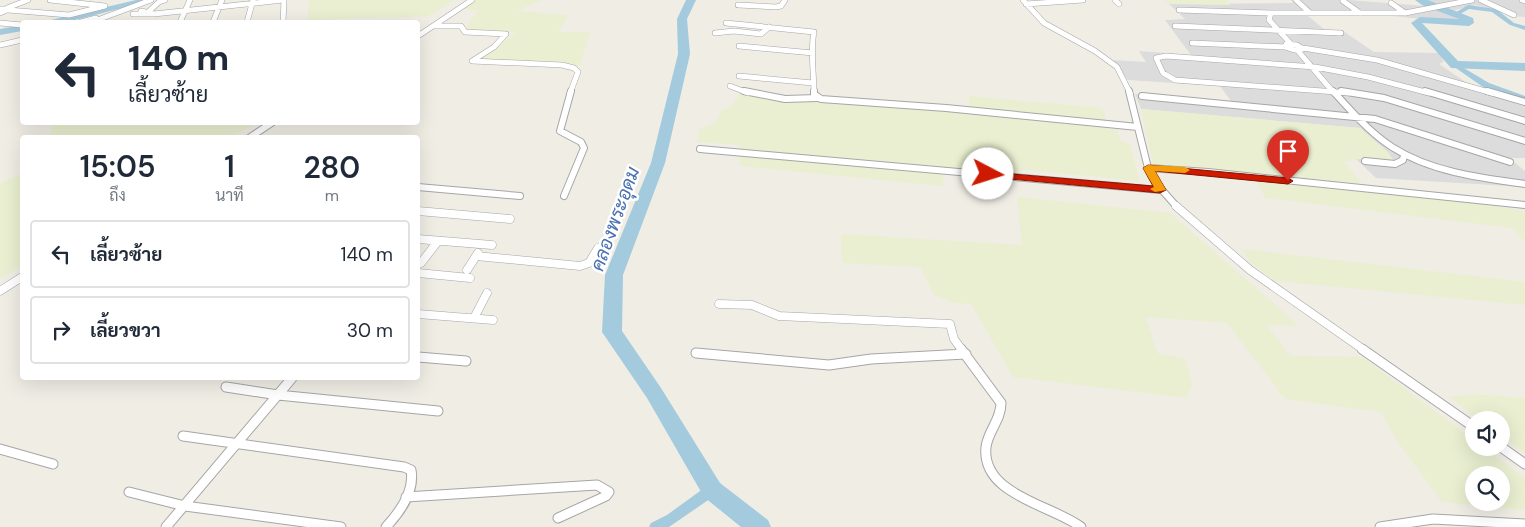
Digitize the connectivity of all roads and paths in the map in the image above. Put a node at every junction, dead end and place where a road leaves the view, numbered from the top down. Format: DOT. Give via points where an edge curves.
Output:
graph roads {
  1 [pos="28,0"];
  2 [pos="50,0"];
  3 [pos="151,0"];
  4 [pos="165,0"];
  5 [pos="190,0"];
  6 [pos="222,0"];
  7 [pos="284,0"];
  8 [pos="472,0"];
  9 [pos="785,0"];
  10 [pos="1083,0"];
  11 [pos="1296,0"];
  12 [pos="1472,0"];
  13 [pos="1482,0"];
  14 [pos="1343,1"];
  15 [pos="252,2"];
  16 [pos="1025,2"];
  17 [pos="1392,3"];
  18 [pos="738,5"];
  19 [pos="218,7"];
  20 [pos="0,8"];
  21 [pos="136,8"];
  22 [pos="8,9"];
  23 [pos="1179,10"];
  24 [pos="184,11"];
  25 [pos="1308,12"];
  26 [pos="0,13"];
  27 [pos="151,13"];
  28 [pos="1271,13"];
  29 [pos="1360,13"];
  30 [pos="1405,13"];
  31 [pos="1514,15"];
  32 [pos="87,20"];
  33 [pos="97,20"];
  34 [pos="181,20"];
  35 [pos="214,20"];
  36 [pos="248,20"];
  37 [pos="283,20"];
  38 [pos="0,23"];
  39 [pos="726,23"];
  40 [pos="20,24"];
  41 [pos="742,24"];
  42 [pos="434,26"];
  43 [pos="1175,26"];
  44 [pos="769,27"];
  45 [pos="1276,29"];
  46 [pos="737,31"];
  47 [pos="715,32"];
  48 [pos="1341,33"];
  49 [pos="420,35"];
  50 [pos="20,39"];
  51 [pos="1192,43"];
  52 [pos="0,44"];
  53 [pos="1291,44"];
  54 [pos="739,46"];
  55 [pos="1285,47"];
  56 [pos="1300,49"];
  57 [pos="813,53"];
  58 [pos="1312,67"];
  59 [pos="740,76"];
  60 [pos="813,82"];
  61 [pos="730,86"];
  62 [pos="1333,90"];
  63 [pos="1142,96"];
  64 [pos="817,98"];
  65 [pos="1525,102"];
  66 [pos="1358,116"];
  67 [pos="1525,121"];
  68 [pos="268,125"];
  69 [pos="1138,127"];
  70 [pos="254,135"];
  71 [pos="1525,140"];
  72 [pos="700,149"];
  73 [pos="1404,154"];
  74 [pos="1365,161"];
  75 [pos="1510,162"];
  76 [pos="1148,168"];
  77 [pos="1525,184"];
  78 [pos="420,187"];
  79 [pos="1160,190"];
  80 [pos="520,196"];
  81 [pos="564,196"];
  82 [pos="1525,205"];
  83 [pos="420,211"];
  84 [pos="510,219"];
  85 [pos="420,239"];
  86 [pos="438,241"];
  87 [pos="483,245"];
  88 [pos="492,245"];
  89 [pos="598,248"];
  90 [pos="476,256"];
  91 [pos="421,263"];
  92 [pos="420,273"];
  93 [pos="20,278"];
  94 [pos="0,291"];
  95 [pos="487,292"];
  96 [pos="720,304"];
  97 [pos="420,314"];
  98 [pos="474,318"];
  99 [pos="493,320"];
  100 [pos="696,353"];
  101 [pos="966,354"];
  102 [pos="420,357"];
  103 [pos="466,361"];
  104 [pos="290,380"];
  105 [pos="226,387"];
  106 [pos="278,395"];
  107 [pos="438,411"];
  108 [pos="1465,421"];
  109 [pos="183,436"];
  110 [pos="237,443"];
  111 [pos="0,449"];
  112 [pos="1510,453"];
  113 [pos="53,464"];
  114 [pos="1525,464"];
  115 [pos="129,492"];
  116 [pos="406,497"];
  117 [pos="185,506"];
  118 [pos="558,518"];
  119 [pos="1525,524"];
  120 [pos="166,527"];
  121 [pos="341,527"];
  122 [pos="386,527"];
  123 [pos="1081,527"];
  124 [pos="1380,527"];
  1 -- 22 [label="street"];
  2 -- 22 [label="street" via="105,6 69,15"];
  3 -- 21 [label="street"];
  4 -- 27 [label="street" via="159,2"];
  5 -- 24 [label="street"];
  6 -- 19 [label="street"];
  7 -- 15 [label="street"];
  7 -- 37 [label="street"];
  8 -- 42 [label="street"];
  9 -- 18 [label="street" via="776,7"];
  10 -- 16 [label="street"];
  11 -- 25 [label="street"];
  12 -- 30 [label="street"];
  13 -- 31 [label="street"];
  14 -- 29 [label="street"];
  15 -- 19 [label="street"];
  15 -- 36 [label="street"];
  16 -- 69 [label="street" via="1044,23 1116,67 1128,87"];
  17 -- 30 [label="street"];
  19 -- 24 [label="street"];
  19 -- 35 [label="street"];
  20 -- 22 [label="street"];
  21 -- 27 [label="street"];
  21 -- 32 [label="street" via="113,11"];
  21 -- 33 [label="street"];
  22 -- 26 [label="street"];
  23 -- 28 [label="street"];
  24 -- 27 [label="street"];
  24 -- 34 [label="street"];
  25 -- 28 [label="street"];
  25 -- 29 [label="street"];
  28 -- 45 [label="street" via="1269,20"];
  29 -- 30 [label="street"];
  38 -- 40 [label="street"];
  39 -- 41 [label="street"];
  41 -- 44 [label="street"];
  41 -- 46 [label="street"];
  42 -- 49 [label="street"];
  42 -- 81 [label="street" via="460,26 465,32 506,34 494,47 472,61 562,65 578,72 560,131 581,142 584,148"];
  43 -- 45 [label="street"];
  44 -- 46 [label="street" via="761,34"];
  44 -- 57 [label="street" via="814,32"];
  45 -- 48 [label="street"];
  45 -- 53 [label="street"];
  46 -- 47 [label="street"];
  50 -- 52 [label="street"];
  51 -- 55 [label="street"];
  53 -- 55 [label="street"];
  53 -- 56 [label="street"];
  54 -- 57 [label="street"];
  55 -- 56 [label="street"];
  56 -- 58 [label="street"];
  56 -- 65 [label="street" via="1377,60"];
  57 -- 60 [label="street"];
  58 -- 62 [label="street"];
  58 -- 62 [label="street" via="1166,56 1156,58 1163,74 1175,80"];
  58 -- 67 [label="street" via="1393,82"];
  59 -- 60 [label="street"];
  60 -- 64 [label="street"];
  61 -- 64 [label="street" via="746,93 809,100"];
  62 -- 66 [label="street"];
  62 -- 71 [label="street" via="1395,100"];
  63 -- 66 [label="street"];
  64 -- 69 [label="street"];
  66 -- 73 [label="street"];
  66 -- 75 [label="street" via="1401,126"];
  68 -- 70 [label="street"];
  69 -- 76 [label="street"];
  72 -- 79 [label="street"];
  73 -- 74 [label="street" via="1403,160 1395,164"];
  73 -- 77 [label="street" via="1480,179"];
  76 -- 79 [label="street"];
  76 -- 82 [label="street"];
  78 -- 80 [label="street"];
  79 -- 108 [label="street" via="1209,237 1250,270"];
  83 -- 84 [label="street"];
  85 -- 86 [label="street"];
  86 -- 87 [label="street"];
  86 -- 91 [label="street"];
  87 -- 88 [label="street"];
  87 -- 90 [label="street"];
  89 -- 90 [label="street" via="589,263 580,266"];
  90 -- 92 [label="street" via="468,274"];
  93 -- 94 [label="street"];
  95 -- 98 [label="street"];
  96 -- 101 [label="street" via="752,305 779,316 950,324 954,339"];
  97 -- 98 [label="street"];
  98 -- 99 [label="street"];
  100 -- 101 [label="street" via="829,365 871,359"];
  101 -- 123 [label="street" via="1001,403 1002,415 985,449 994,477 1013,493"];
  102 -- 103 [label="street"];
  104 -- 106 [label="street"];
  105 -- 106 [label="street"];
  106 -- 107 [label="street"];
  106 -- 110 [label="street"];
  109 -- 110 [label="street"];
  110 -- 116 [label="street" via="404,467 412,476"];
  110 -- 117 [label="street"];
  111 -- 113 [label="street"];
  112 -- 114 [label="street"];
  115 -- 117 [label="street"];
  116 -- 118 [label="street" via="596,485 609,492"];
  116 -- 122 [label="street"];
  117 -- 120 [label="street"];
  117 -- 121 [label="street"];
  119 -- 124 [label="street" via="1433,519"];
}
